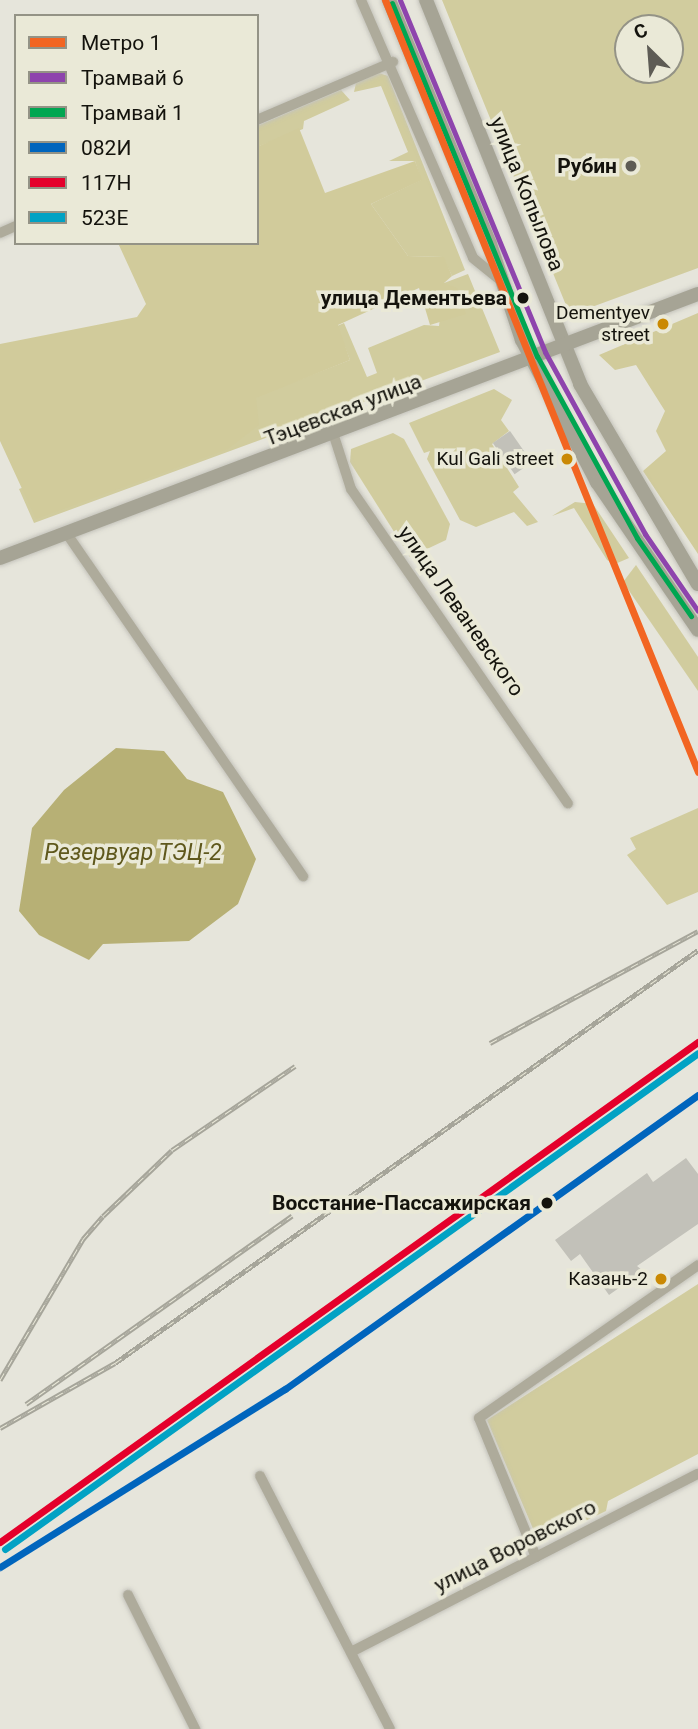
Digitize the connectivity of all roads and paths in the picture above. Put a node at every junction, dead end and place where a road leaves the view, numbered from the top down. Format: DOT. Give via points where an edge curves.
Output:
graph roads {
  1 [pos="361,0"];
  2 [pos="389,0"];
  3 [pos="426,0"];
  4 [pos="393,62"];
  5 [pos="259,119"];
  6 [pos="499,281"];
  7 [pos="698,295"];
  8 [pos="565,344"];
  9 [pos="531,359"];
  10 [pos="334,436"];
  11 [pos="66,534"];
  12 [pos="0,558"];
  13 [pos="685,564"];
  14 [pos="698,573"];
  15 [pos="698,584"];
  16 [pos="698,630"];
  17 [pos="568,803"];
  18 [pos="303,876"];
  19 [pos="698,1265"];
  20 [pos="698,1474"];
  21 [pos="260,1476"];
  22 [pos="536,1556"];
  23 [pos="128,1595"];
  24 [pos="351,1652"];
  25 [pos="195,1729"];
  26 [pos="390,1729"];
  1 -- 4 [label="street"];
  2 -- 6 [label="main road"];
  3 -- 8 [label="main road, улица Копылова"];
  4 -- 5 [label="street"];
  4 -- 6 [label="street" via="473,258"];
  6 -- 9 [label="main road"];
  7 -- 8 [label="main road, Тэцевская улица"];
  8 -- 9 [label="main road, Тэцевская улица"];
  8 -- 13 [label="main road, улица Копылова" via="609,440"];
  9 -- 10 [label="main road, Тэцевская улица"];
  9 -- 16 [label="main road" via="597,482"];
  10 -- 11 [label="main road, Тэцевская улица"];
  10 -- 17 [label="street, улица Леваневского" via="351,489"];
  11 -- 12 [label="main road, Тэцевская улица"];
  11 -- 18 [label="street"];
  13 -- 14 [label="main road"];
  13 -- 15 [label="main road, улица Копылова"];
  19 -- 22 [label="street" via="479,1418"];
  20 -- 22 [label="street, улица Воровского"];
  21 -- 24 [label="street"];
  22 -- 24 [label="street, улица Воровского"];
  23 -- 25 [label="street"];
  24 -- 26 [label="street"];
}
